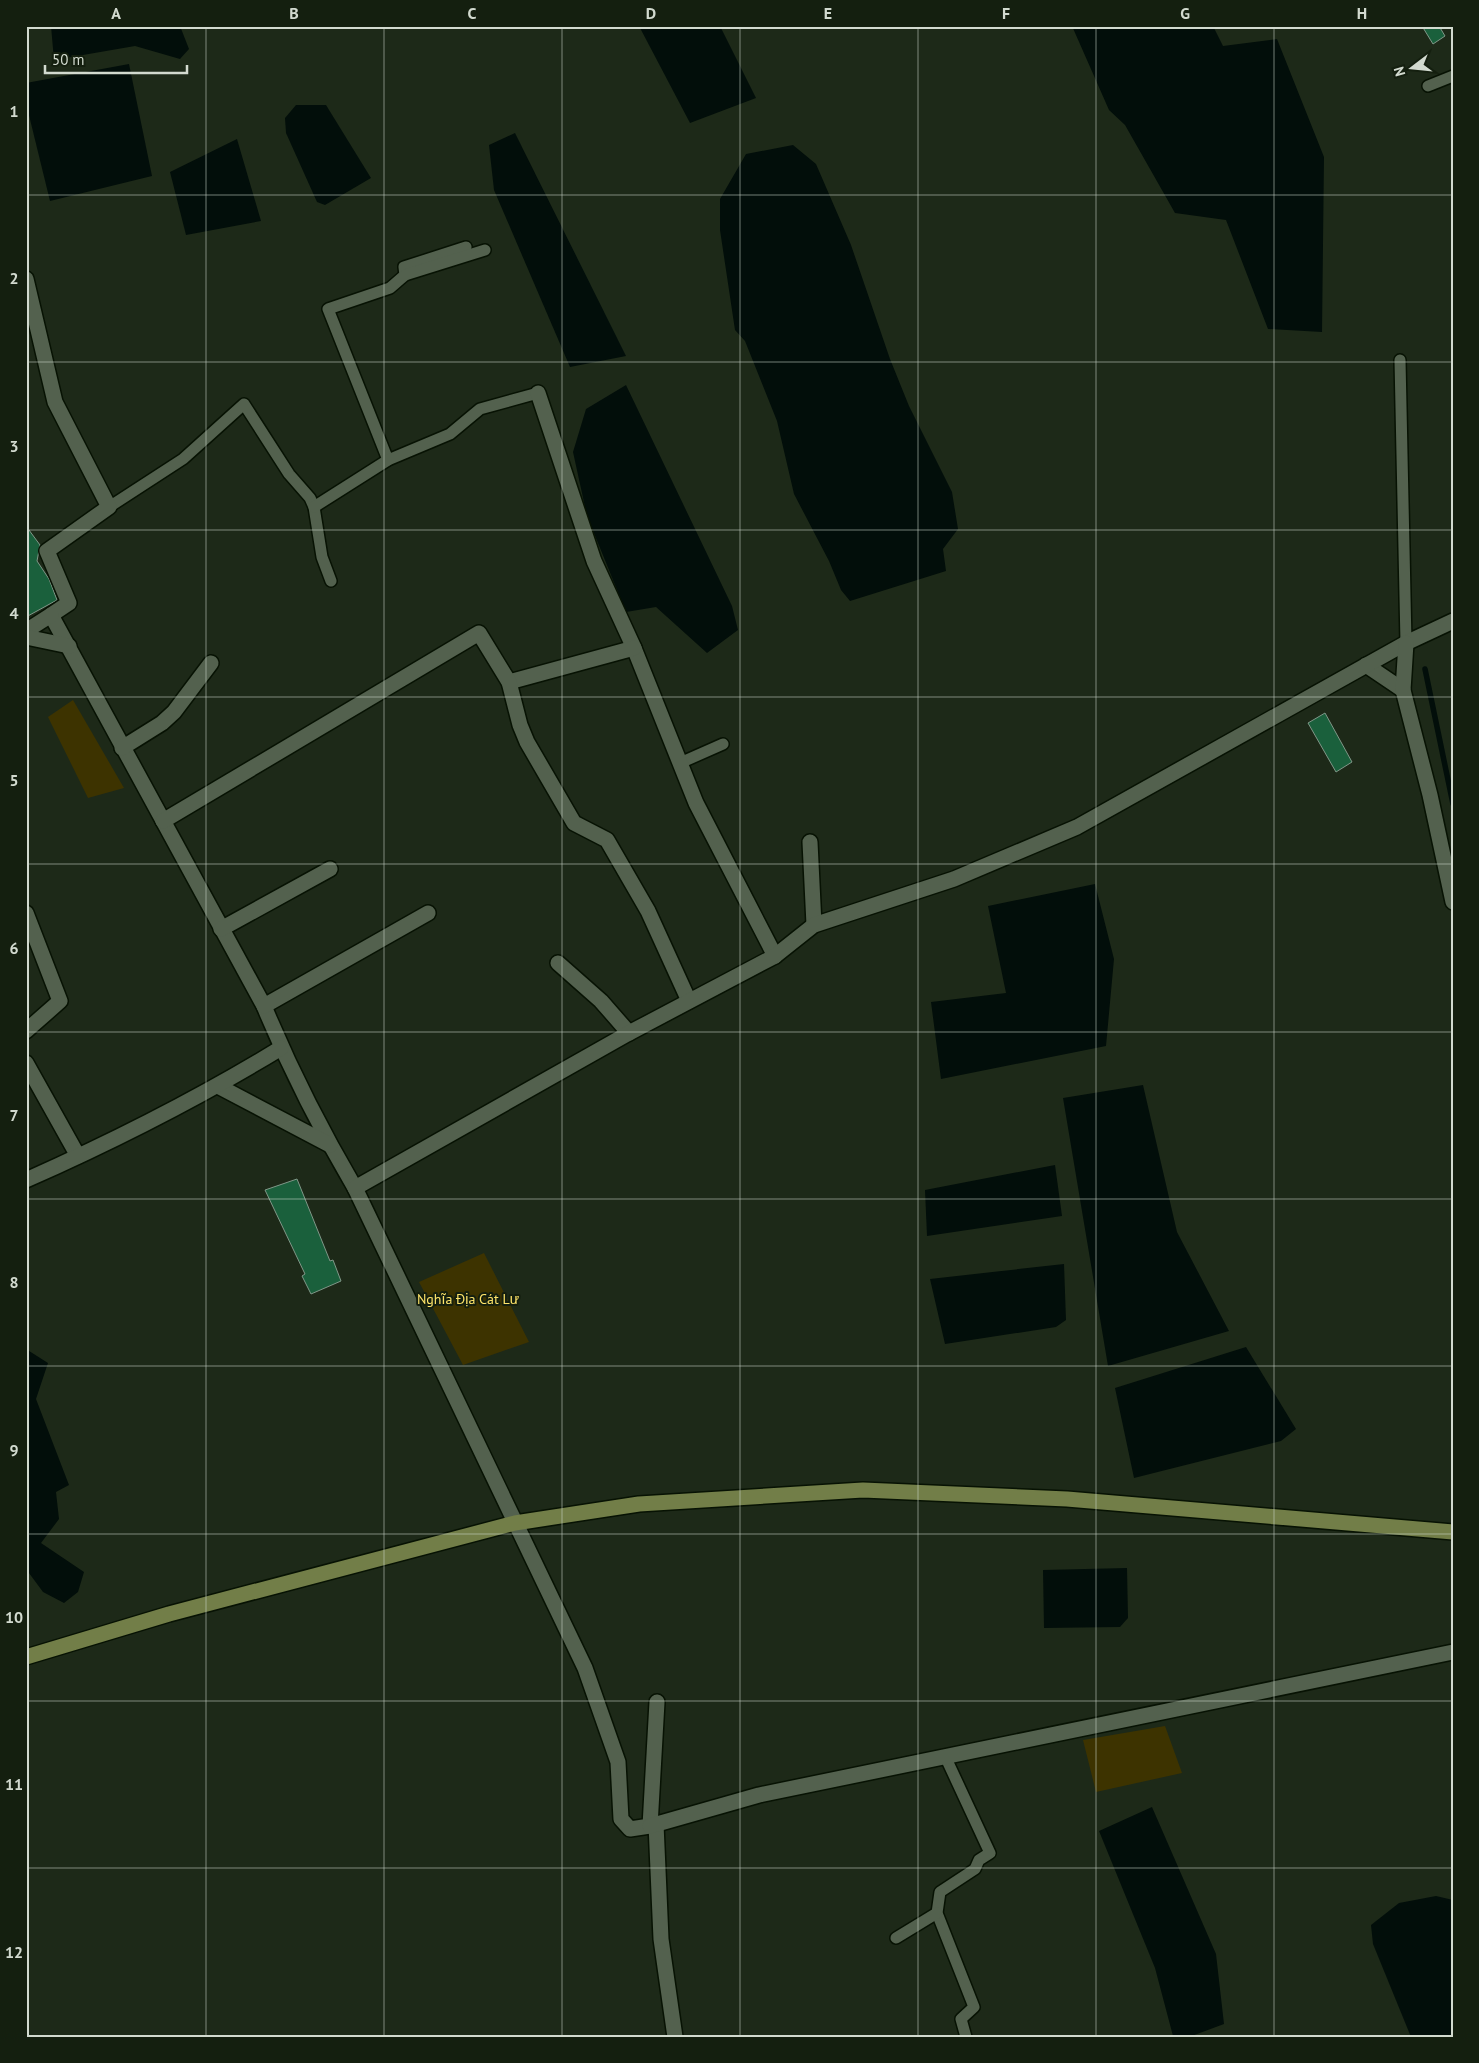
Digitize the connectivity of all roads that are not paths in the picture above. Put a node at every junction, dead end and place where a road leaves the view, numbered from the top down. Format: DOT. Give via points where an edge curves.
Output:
graph roads {
  1 [pos="1453,76"];
  2 [pos="1428,86"];
  3 [pos="466,247"];
  4 [pos="485,250"];
  5 [pos="406,275"];
  6 [pos="26,279"];
  7 [pos="1400,360"];
  8 [pos="538,393"];
  9 [pos="388,460"];
  10 [pos="109,507"];
  11 [pos="314,507"];
  12 [pos="331,581"];
  13 [pos="51,615"];
  14 [pos="1453,621"];
  15 [pos="26,631"];
  16 [pos="26,637"];
  17 [pos="1406,643"];
  18 [pos="69,646"];
  19 [pos="634,648"];
  20 [pos="211,662"];
  21 [pos="1366,666"];
  22 [pos="509,682"];
  23 [pos="1403,690"];
  24 [pos="723,744"];
  25 [pos="122,748"];
  26 [pos="680,763"];
  27 [pos="163,821"];
  28 [pos="810,842"];
  29 [pos="330,869"];
  30 [pos="1453,902"];
  31 [pos="26,913"];
  32 [pos="428,913"];
  33 [pos="814,924"];
  34 [pos="221,928"];
  35 [pos="775,956"];
  36 [pos="558,963"];
  37 [pos="689,1000"];
  38 [pos="264,1006"];
  39 [pos="26,1031"];
  40 [pos="629,1033"];
  41 [pos="281,1048"];
  42 [pos="26,1063"];
  43 [pos="218,1086"];
  44 [pos="330,1145"];
  45 [pos="78,1156"];
  46 [pos="26,1180"];
  47 [pos="355,1188"];
  48 [pos="515,1523"];
  49 [pos="1453,1532"];
  50 [pos="1453,1652"];
  51 [pos="26,1657"];
  52 [pos="657,1702"];
  53 [pos="945,1756"];
  54 [pos="653,1825"];
  55 [pos="937,1913"];
  56 [pos="896,1938"];
  57 [pos="675,2037"];
  58 [pos="966,2037"];
  1 -- 2 [label="lane"];
  3 -- 5 [label="lane" via="404,267"];
  4 -- 5 [label="lane"];
  5 -- 9 [label="lane" via="390,288 328,309"];
  6 -- 10 [label="street" via="55,402"];
  7 -- 17 [label="lane"];
  8 -- 9 [label="lane" via="480,409 450,434"];
  8 -- 19 [label="street" via="594,561"];
  9 -- 11 [label="lane"];
  10 -- 11 [label="lane" via="183,459 244,404"];
  10 -- 13 [label="street" via="47,551 69,603"];
  11 -- 12 [label="lane" via="322,557"];
  13 -- 15 [label="street"];
  13 -- 18 [label="street"];
  14 -- 17 [label="street"];
  16 -- 18 [label="street"];
  17 -- 21 [label="street"];
  17 -- 23 [label="street"];
  18 -- 25 [label="street"];
  19 -- 22 [label="street"];
  19 -- 26 [label="street"];
  20 -- 25 [label="street" via="174,712"];
  21 -- 23 [label="street"];
  21 -- 33 [label="street" via="1077,828 954,879"];
  22 -- 27 [label="street" via="479,633"];
  22 -- 37 [label="street" via="528,742 574,823 607,840 648,911"];
  23 -- 30 [label="street"];
  24 -- 26 [label="lane"];
  25 -- 27 [label="street"];
  26 -- 35 [label="street" via="696,802"];
  27 -- 34 [label="street"];
  28 -- 33 [label="street"];
  29 -- 34 [label="street"];
  31 -- 39 [label="street" via="60,1001"];
  32 -- 38 [label="street"];
  33 -- 35 [label="street"];
  34 -- 38 [label="street"];
  35 -- 37 [label="street"];
  36 -- 40 [label="street" via="601,1001"];
  37 -- 40 [label="street"];
  38 -- 41 [label="street"];
  40 -- 47 [label="street"];
  41 -- 43 [label="street"];
  41 -- 44 [label="street"];
  42 -- 45 [label="street"];
  43 -- 44 [label="street"];
  43 -- 45 [label="street"];
  44 -- 47 [label="street"];
  45 -- 46 [label="street"];
  47 -- 48 [label="street" via="398,1295"];
  48 -- 49 [label="main road" via="639,1504 863,1490 1067,1499"];
  48 -- 51 [label="main road" via="169,1614"];
  48 -- 54 [label="street" via="585,1668 602,1714 618,1762 621,1819 630,1829"];
  50 -- 53 [label="street"];
  52 -- 54 [label="street"];
  53 -- 54 [label="street" via="759,1795"];
  53 -- 55 [label="lane" via="990,1852 979,1860 975,1869 940,1892"];
  54 -- 57 [label="street" via="661,1939"];
  55 -- 56 [label="lane"];
  55 -- 58 [label="lane" via="974,2007 961,2019"];
}
